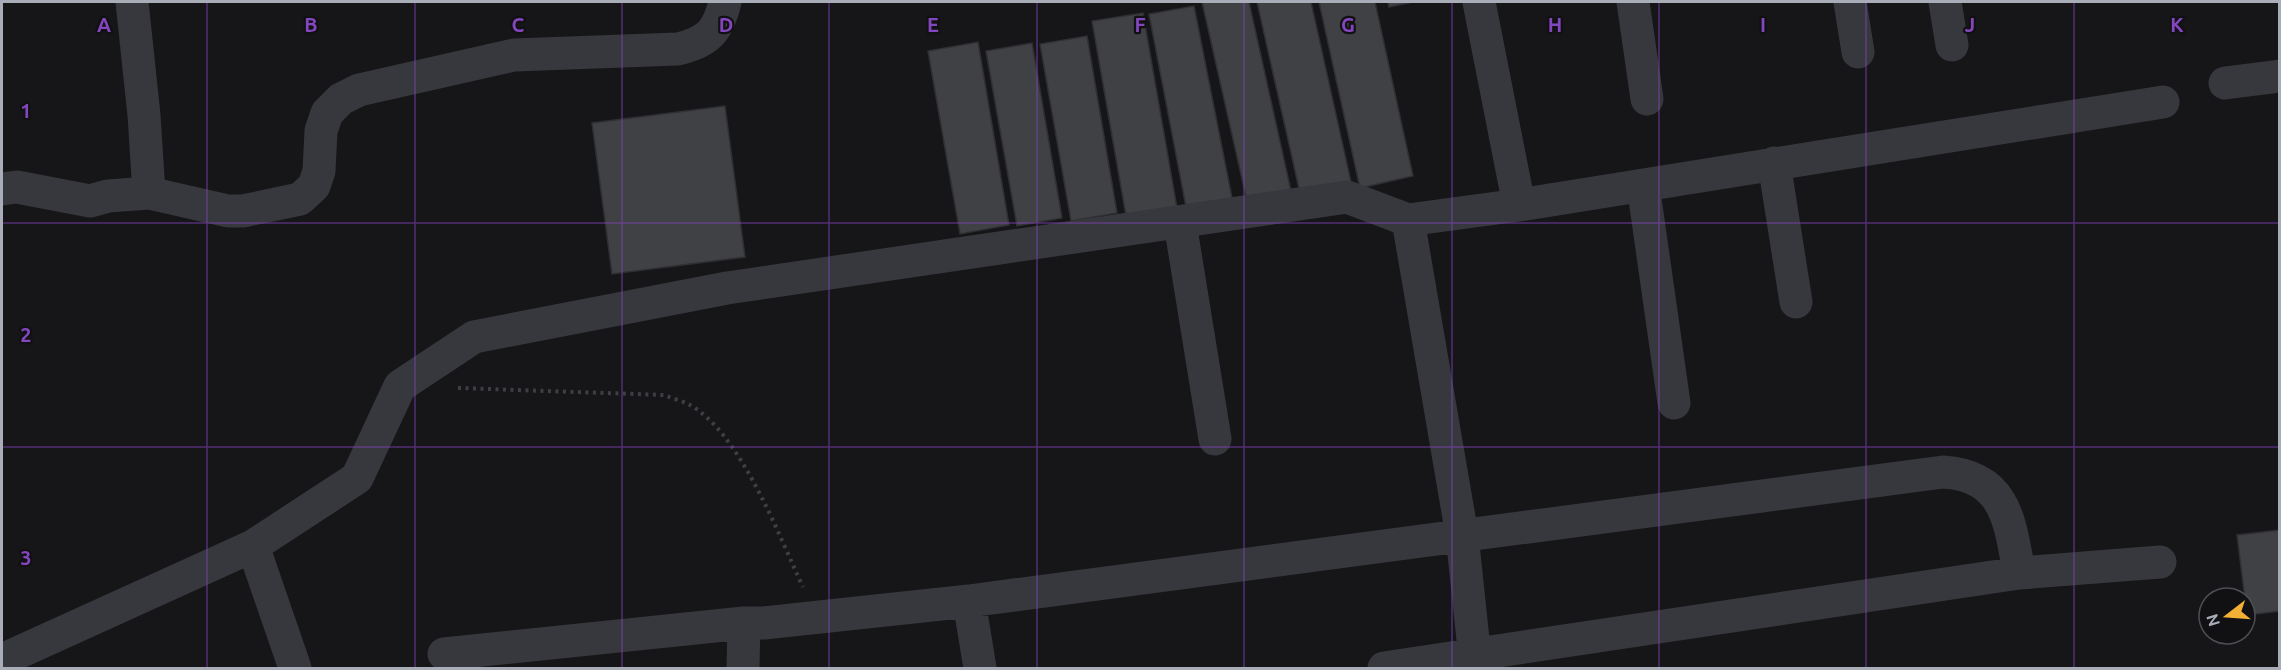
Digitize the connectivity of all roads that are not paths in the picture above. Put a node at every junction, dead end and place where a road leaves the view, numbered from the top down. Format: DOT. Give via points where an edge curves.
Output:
graph roads {
  1 [pos="132,2"];
  2 [pos="725,2"];
  3 [pos="1479,2"];
  4 [pos="1633,2"];
  5 [pos="1850,2"];
  6 [pos="1945,2"];
  7 [pos="1952,45"];
  8 [pos="1858,52"];
  9 [pos="2280,76"];
  10 [pos="2225,83"];
  11 [pos="1647,99"];
  12 [pos="2163,102"];
  13 [pos="1774,163"];
  14 [pos="1643,185"];
  15 [pos="2,189"];
  16 [pos="149,193"];
  17 [pos="1519,205"];
  18 [pos="1408,220"];
  19 [pos="1180,223"];
  20 [pos="1796,302"];
  21 [pos="1674,403"];
  22 [pos="1215,439"];
  23 [pos="1462,535"];
  24 [pos="253,546"];
  25 [pos="2160,562"];
  26 [pos="2019,573"];
  27 [pos="969,601"];
  28 [pos="744,623"];
  29 [pos="444,654"];
  30 [pos="2,660"];
  31 [pos="1475,662"];
  32 [pos="295,669"];
  33 [pos="743,669"];
  34 [pos="981,669"];
  35 [pos="1384,669"];
  1 -- 16 [label="street"];
  2 -- 16 [label="street" via="712,33 697,44 678,49 501,57 359,90 341,99 327,113 321,131 319,171 314,186 300,199 228,211"];
  3 -- 17 [label="street"];
  4 -- 11 [label="street"];
  5 -- 8 [label="street"];
  6 -- 7 [label="street"];
  9 -- 10 [label="street"];
  12 -- 13 [label="street"];
  13 -- 14 [label="street"];
  13 -- 20 [label="street"];
  14 -- 17 [label="street"];
  14 -- 21 [label="street"];
  15 -- 16 [label="street" via="17,187 90,201"];
  17 -- 18 [label="street"];
  18 -- 19 [label="street" via="1347,197"];
  18 -- 23 [label="street"];
  19 -- 22 [label="street"];
  19 -- 24 [label="street" via="727,288 474,337 400,386 357,478"];
  23 -- 26 [label="street" via="1943,472 1962,473 1996,495 2006,513"];
  23 -- 27 [label="street"];
  23 -- 31 [label="street"];
  24 -- 30 [label="street"];
  24 -- 32 [label="street"];
  25 -- 26 [label="street"];
  26 -- 31 [label="street"];
  27 -- 28 [label="street"];
  27 -- 34 [label="street"];
  28 -- 29 [label="street"];
  28 -- 33 [label="street"];
  31 -- 35 [label="street"];
}
